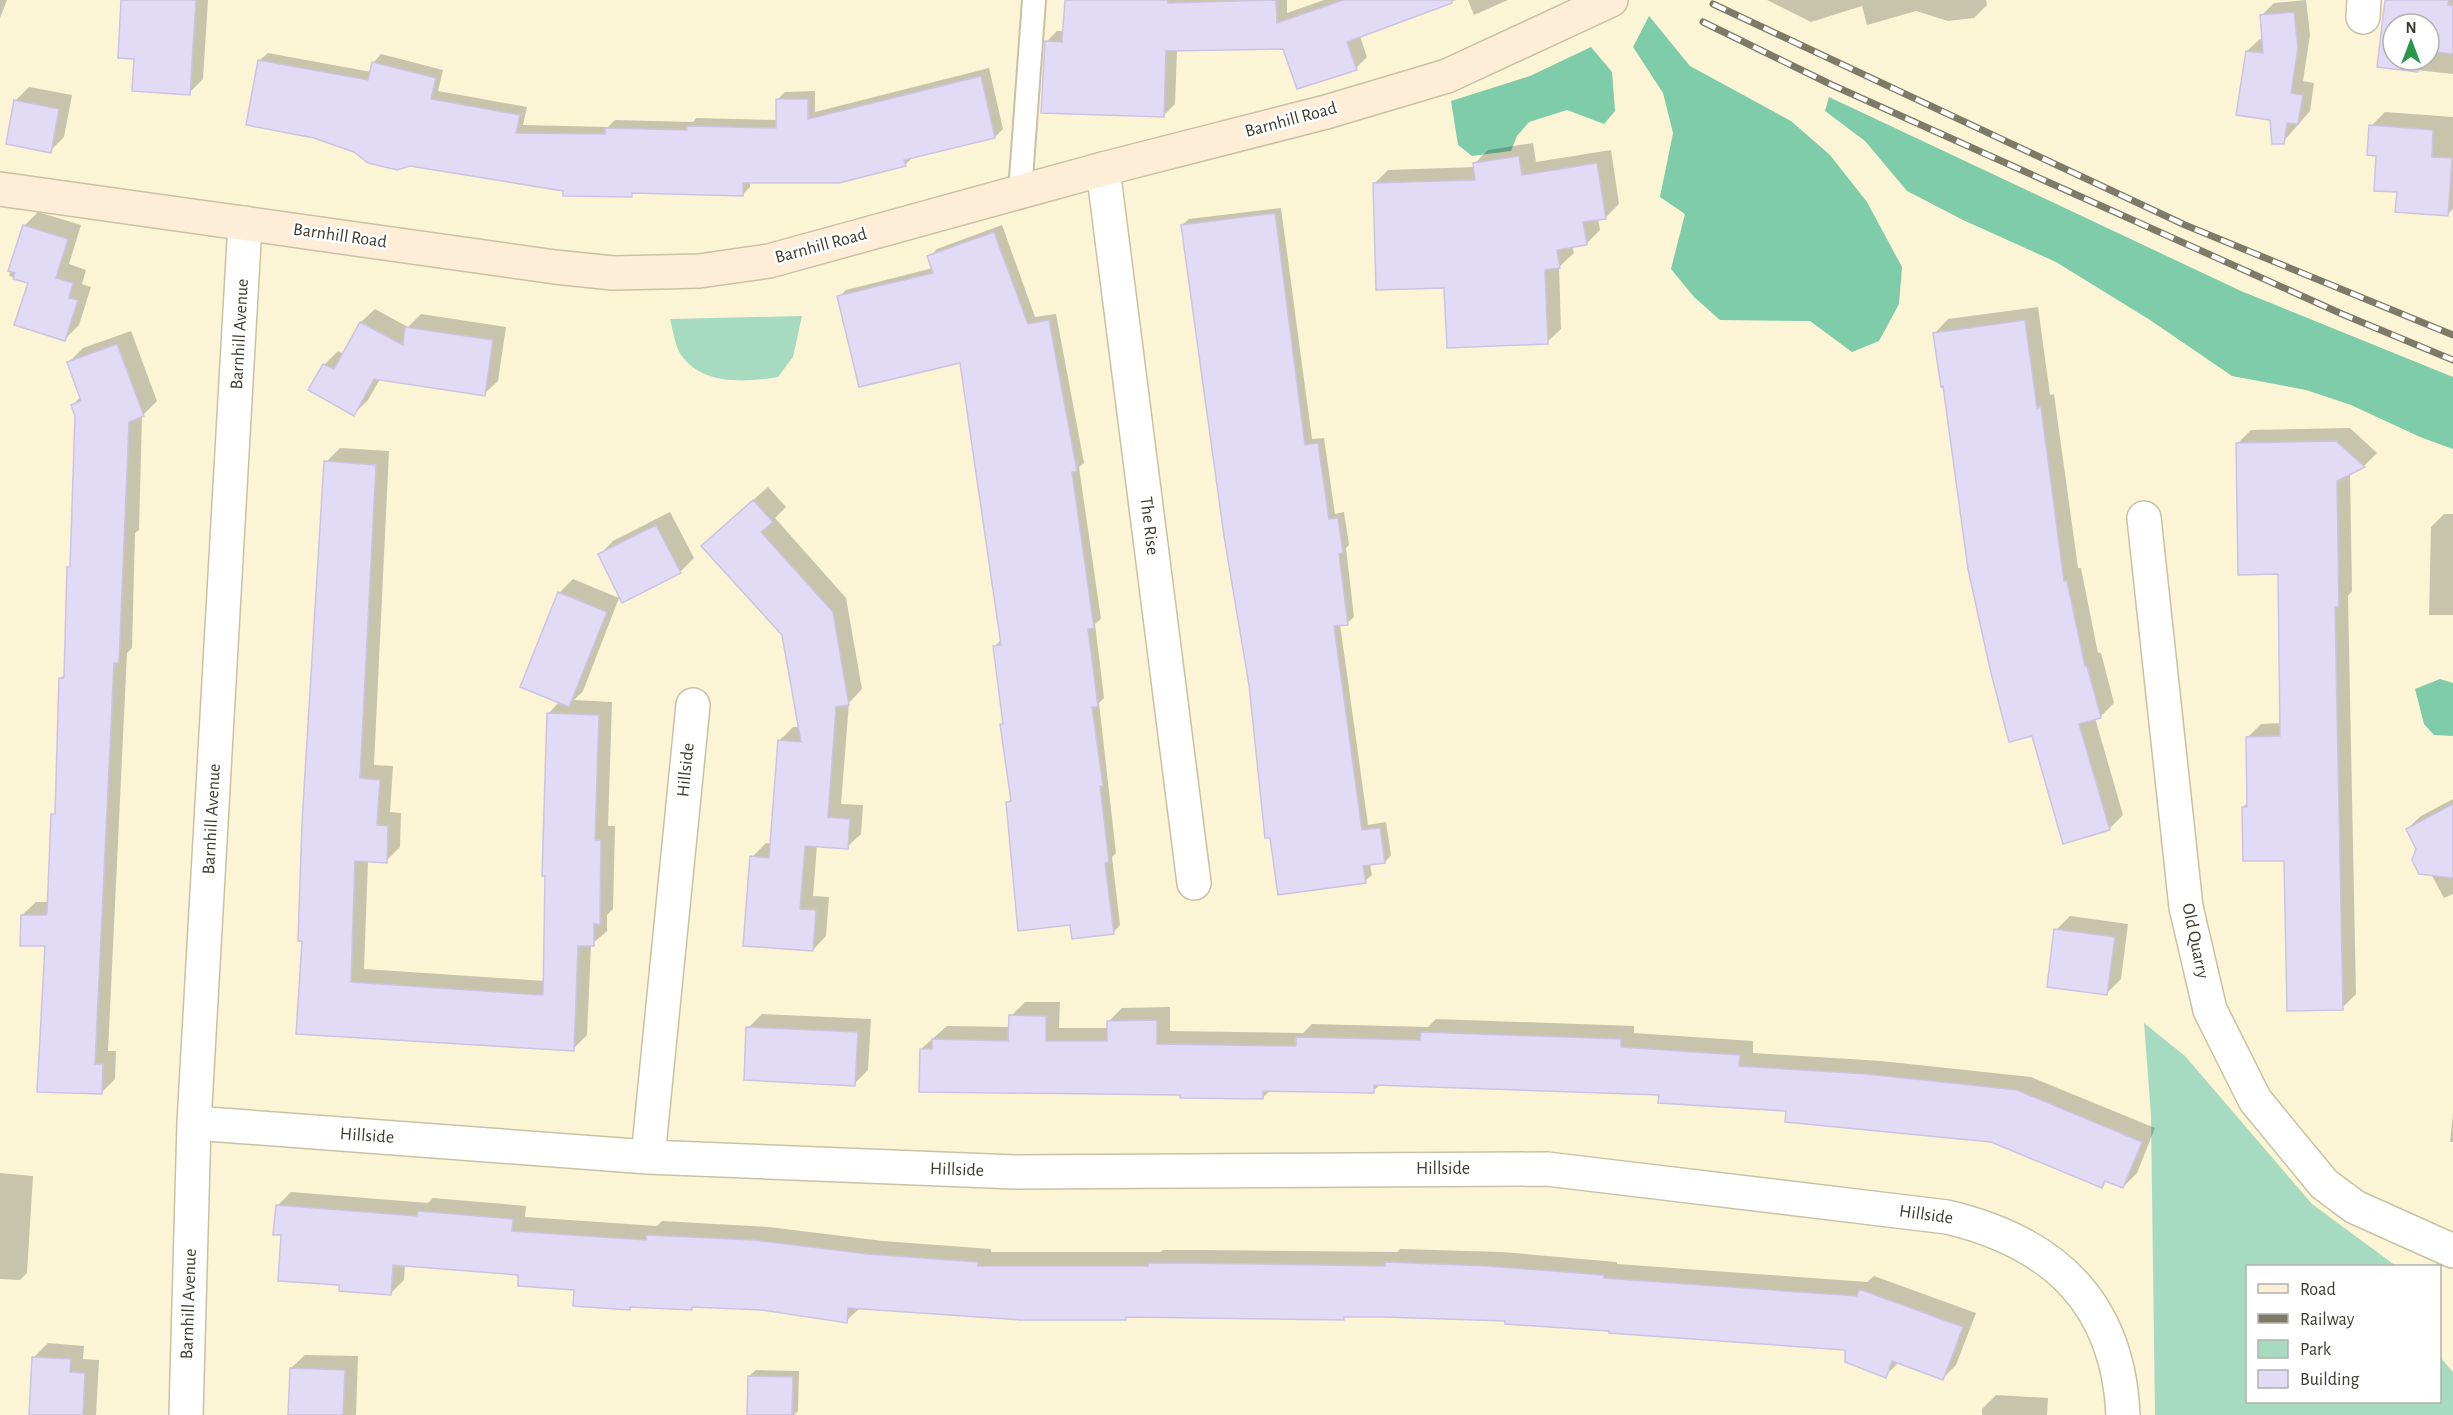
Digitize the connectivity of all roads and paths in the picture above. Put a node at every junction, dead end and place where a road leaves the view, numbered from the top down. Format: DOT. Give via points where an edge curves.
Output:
graph roads {
  1 [pos="1034,0"];
  2 [pos="1611,0"];
  3 [pos="1103,169"];
  4 [pos="0,189"];
  5 [pos="1020,192"];
  6 [pos="245,223"];
  7 [pos="2144,518"];
  8 [pos="693,705"];
  9 [pos="1194,883"];
  10 [pos="194,1123"];
  11 [pos="648,1157"];
  12 [pos="2453,1251"];
  13 [pos="186,1415"];
  14 [pos="2124,1415"];
  1 -- 5 [label="lane"];
  2 -- 3 [label="main road, Barnhill Road" via="1448,76 1326,112"];
  3 -- 5 [label="main road, Barnhill Road"];
  3 -- 9 [label="street, The Rise"];
  4 -- 6 [label="main road, Barnhill Road"];
  5 -- 6 [label="main road, Barnhill Road" via="769,261 699,271 613,273 555,267"];
  6 -- 10 [label="street, Barnhill Avenue"];
  7 -- 12 [label="street, Old Quarry" via="2186,907 2210,1010 2255,1100 2324,1184 2355,1207"];
  8 -- 11 [label="street, Hillside"];
  10 -- 11 [label="street, Hillside"];
  10 -- 13 [label="street, Barnhill Avenue"];
  11 -- 14 [label="street, Hillside" via="1015,1172 1547,1169 1947,1217 2012,1237 2039,1254 2080,1291 2113,1351"];
}
